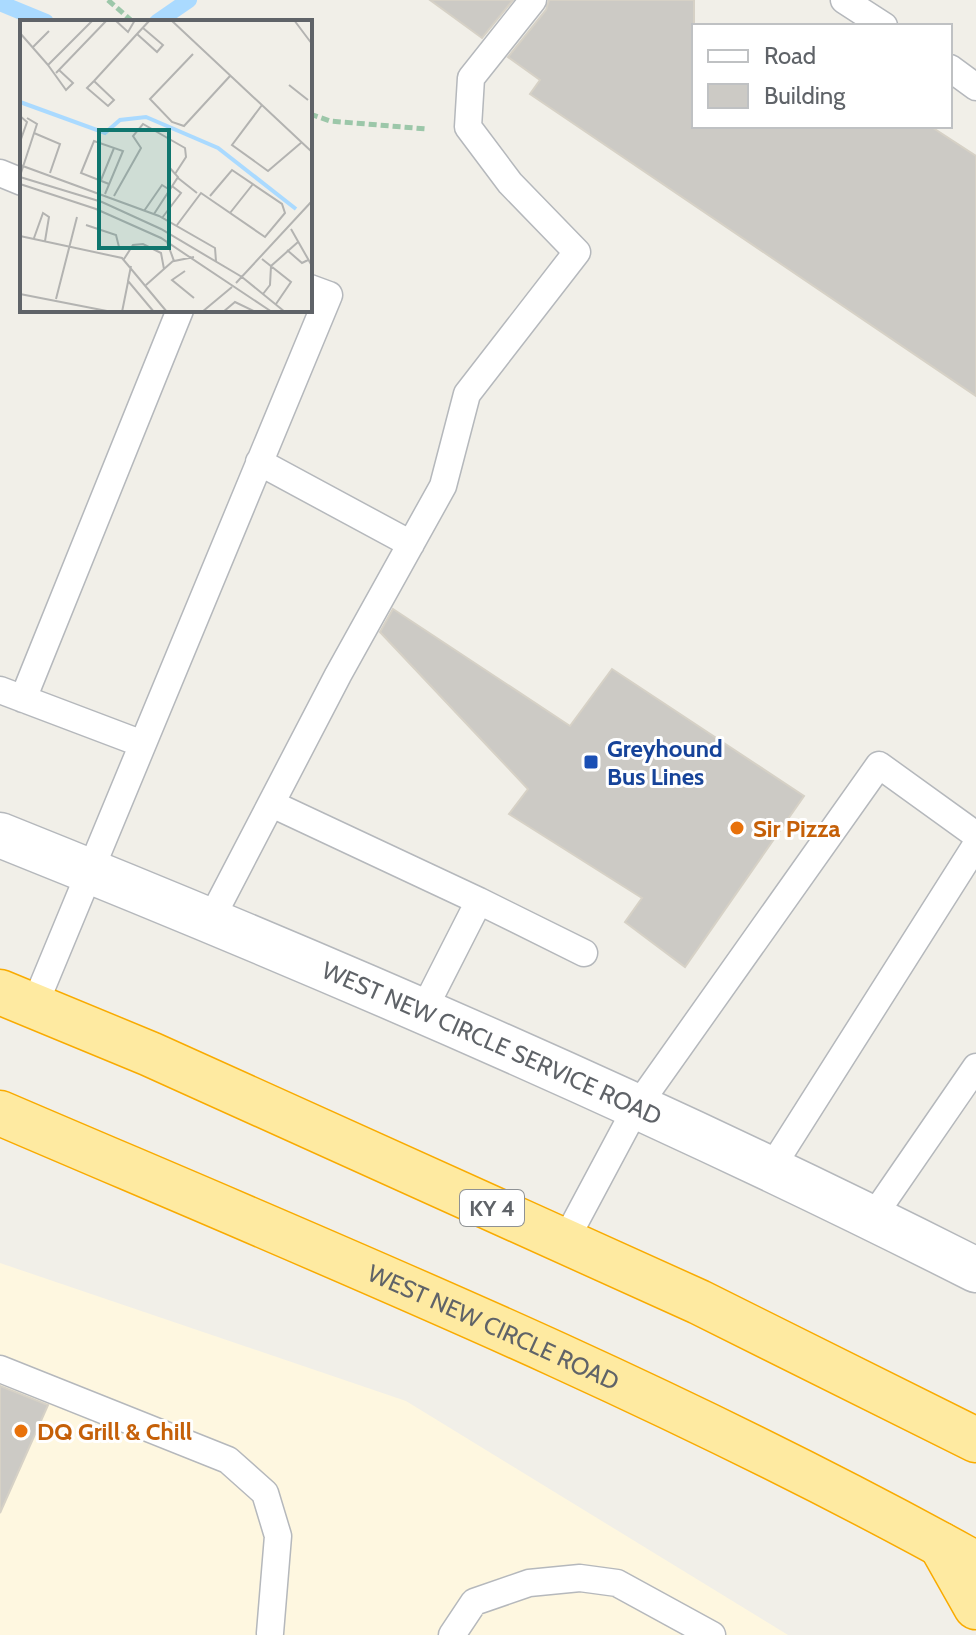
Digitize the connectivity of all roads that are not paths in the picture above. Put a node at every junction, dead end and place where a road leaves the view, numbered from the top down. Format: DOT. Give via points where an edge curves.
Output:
graph roads {
  1 [pos="533,0"];
  2 [pos="844,0"];
  3 [pos="881,24"];
  4 [pos="952,69"];
  5 [pos="976,87"];
  6 [pos="0,173"];
  7 [pos="20,181"];
  8 [pos="312,289"];
  9 [pos="179,312"];
  10 [pos="259,462"];
  11 [pos="411,544"];
  12 [pos="12,694"];
  13 [pos="140,743"];
  14 [pos="272,804"];
  15 [pos="0,835"];
  16 [pos="976,835"];
  17 [pos="976,845"];
  18 [pos="88,870"];
  19 [pos="479,901"];
  20 [pos="210,921"];
  21 [pos="584,953"];
  22 [pos="17,998"];
  23 [pos="422,1013"];
  24 [pos="976,1067"];
  25 [pos="636,1108"];
  26 [pos="0,1113"];
  27 [pos="770,1170"];
  28 [pos="872,1218"];
  29 [pos="565,1241"];
  30 [pos="976,1270"];
  31 [pos="0,1369"];
  32 [pos="976,1440"];
  33 [pos="958,1554"];
  34 [pos="976,1607"];
  35 [pos="270,1633"];
  36 [pos="452,1635"];
  37 [pos="712,1635"];
  1 -- 11 [label="lane" via="471,78 468,127 510,183 577,252 467,394 443,486"];
  2 -- 3 [label="lane"];
  4 -- 5 [label="lane"];
  6 -- 7 [label="lane"];
  8 -- 10 [label="lane" via="329,295"];
  9 -- 12 [label="lane"];
  10 -- 11 [label="lane"];
  10 -- 13 [label="lane"];
  11 -- 14 [label="lane"];
  12 -- 13 [label="lane"];
  13 -- 18 [label="lane"];
  14 -- 19 [label="lane"];
  14 -- 20 [label="lane"];
  15 -- 18 [label="street, WEST NEW CIRCLE SERVICE ROAD"];
  16 -- 25 [label="lane" via="879,765"];
  17 -- 27 [label="lane"];
  18 -- 20 [label="street, WEST NEW CIRCLE SERVICE ROAD"];
  18 -- 22 [label="lane"];
  19 -- 21 [label="lane"];
  19 -- 23 [label="lane"];
  20 -- 23 [label="street, WEST NEW CIRCLE SERVICE ROAD"];
  22 -- 29 [label="highway, KY 4"];
  23 -- 25 [label="street, WEST NEW CIRCLE SERVICE ROAD"];
  24 -- 28 [label="lane"];
  25 -- 27 [label="street, WEST NEW CIRCLE SERVICE ROAD"];
  25 -- 29 [label="lane"];
  26 -- 33 [label="highway, WEST NEW CIRCLE ROAD" via="602,1376 858,1499"];
  27 -- 28 [label="street, WEST NEW CIRCLE SERVICE ROAD"];
  28 -- 30 [label="street, WEST NEW CIRCLE SERVICE ROAD"];
  29 -- 32 [label="highway, KY 4"];
  31 -- 35 [label="lane" via="228,1460 265,1493 278,1536"];
  33 -- 34 [label="highway"];
  36 -- 37 [label="lane" via="474,1602 529,1583 580,1578 617,1583"];
}
